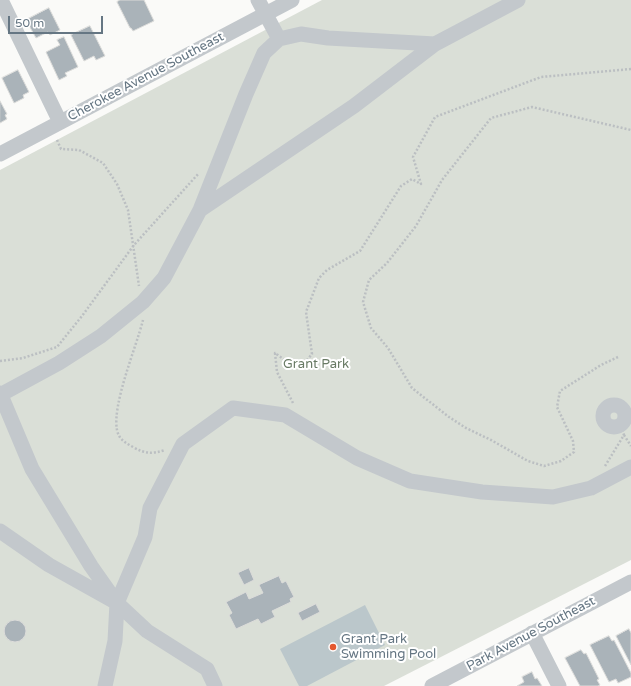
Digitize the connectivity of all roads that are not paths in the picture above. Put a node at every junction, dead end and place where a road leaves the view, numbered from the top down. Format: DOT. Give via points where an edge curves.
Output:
graph roads {
  1 [pos="1,0"];
  2 [pos="258,0"];
  3 [pos="292,0"];
  4 [pos="518,0"];
  5 [pos="265,14"];
  6 [pos="279,39"];
  7 [pos="435,44"];
  8 [pos="60,122"];
  9 [pos="0,154"];
  10 [pos="200,210"];
  11 [pos="0,394"];
  12 [pos="627,408"];
  13 [pos="622,430"];
  14 [pos="631,467"];
  15 [pos="0,530"];
  16 [pos="631,582"];
  17 [pos="117,603"];
  18 [pos="532,633"];
  19 [pos="105,686"];
  20 [pos="215,686"];
  21 [pos="432,686"];
  22 [pos="559,686"];
  1 -- 8 [label="street"];
  2 -- 5 [label="street"];
  3 -- 5 [label="street, Cherokee Avenue Southeast"];
  4 -- 7 [label="street"];
  5 -- 6 [label="street"];
  5 -- 8 [label="street, Cherokee Avenue Southeast"];
  6 -- 7 [label="street" via="301,34"];
  6 -- 10 [label="street" via="264,53"];
  7 -- 10 [label="street" via="354,106"];
  8 -- 9 [label="street, Cherokee Avenue Southeast"];
  10 -- 11 [label="street" via="164,278 143,302 101,336 59,363"];
  11 -- 17 [label="street" via="32,469 91,566"];
  12 -- 13 [label="street" via="612,405 607,408 604,415 607,424"];
  14 -- 17 [label="street" via="591,488 553,497 482,492 410,481 357,458 285,415 233,408 183,444 150,508 145,538"];
  15 -- 17 [label="street" via="49,565"];
  16 -- 18 [label="street, Park Avenue Southeast"];
  17 -- 19 [label="street" via="115,641"];
  17 -- 20 [label="street" via="147,631 207,669"];
  18 -- 21 [label="street, Park Avenue Southeast"];
  18 -- 22 [label="street"];
}
